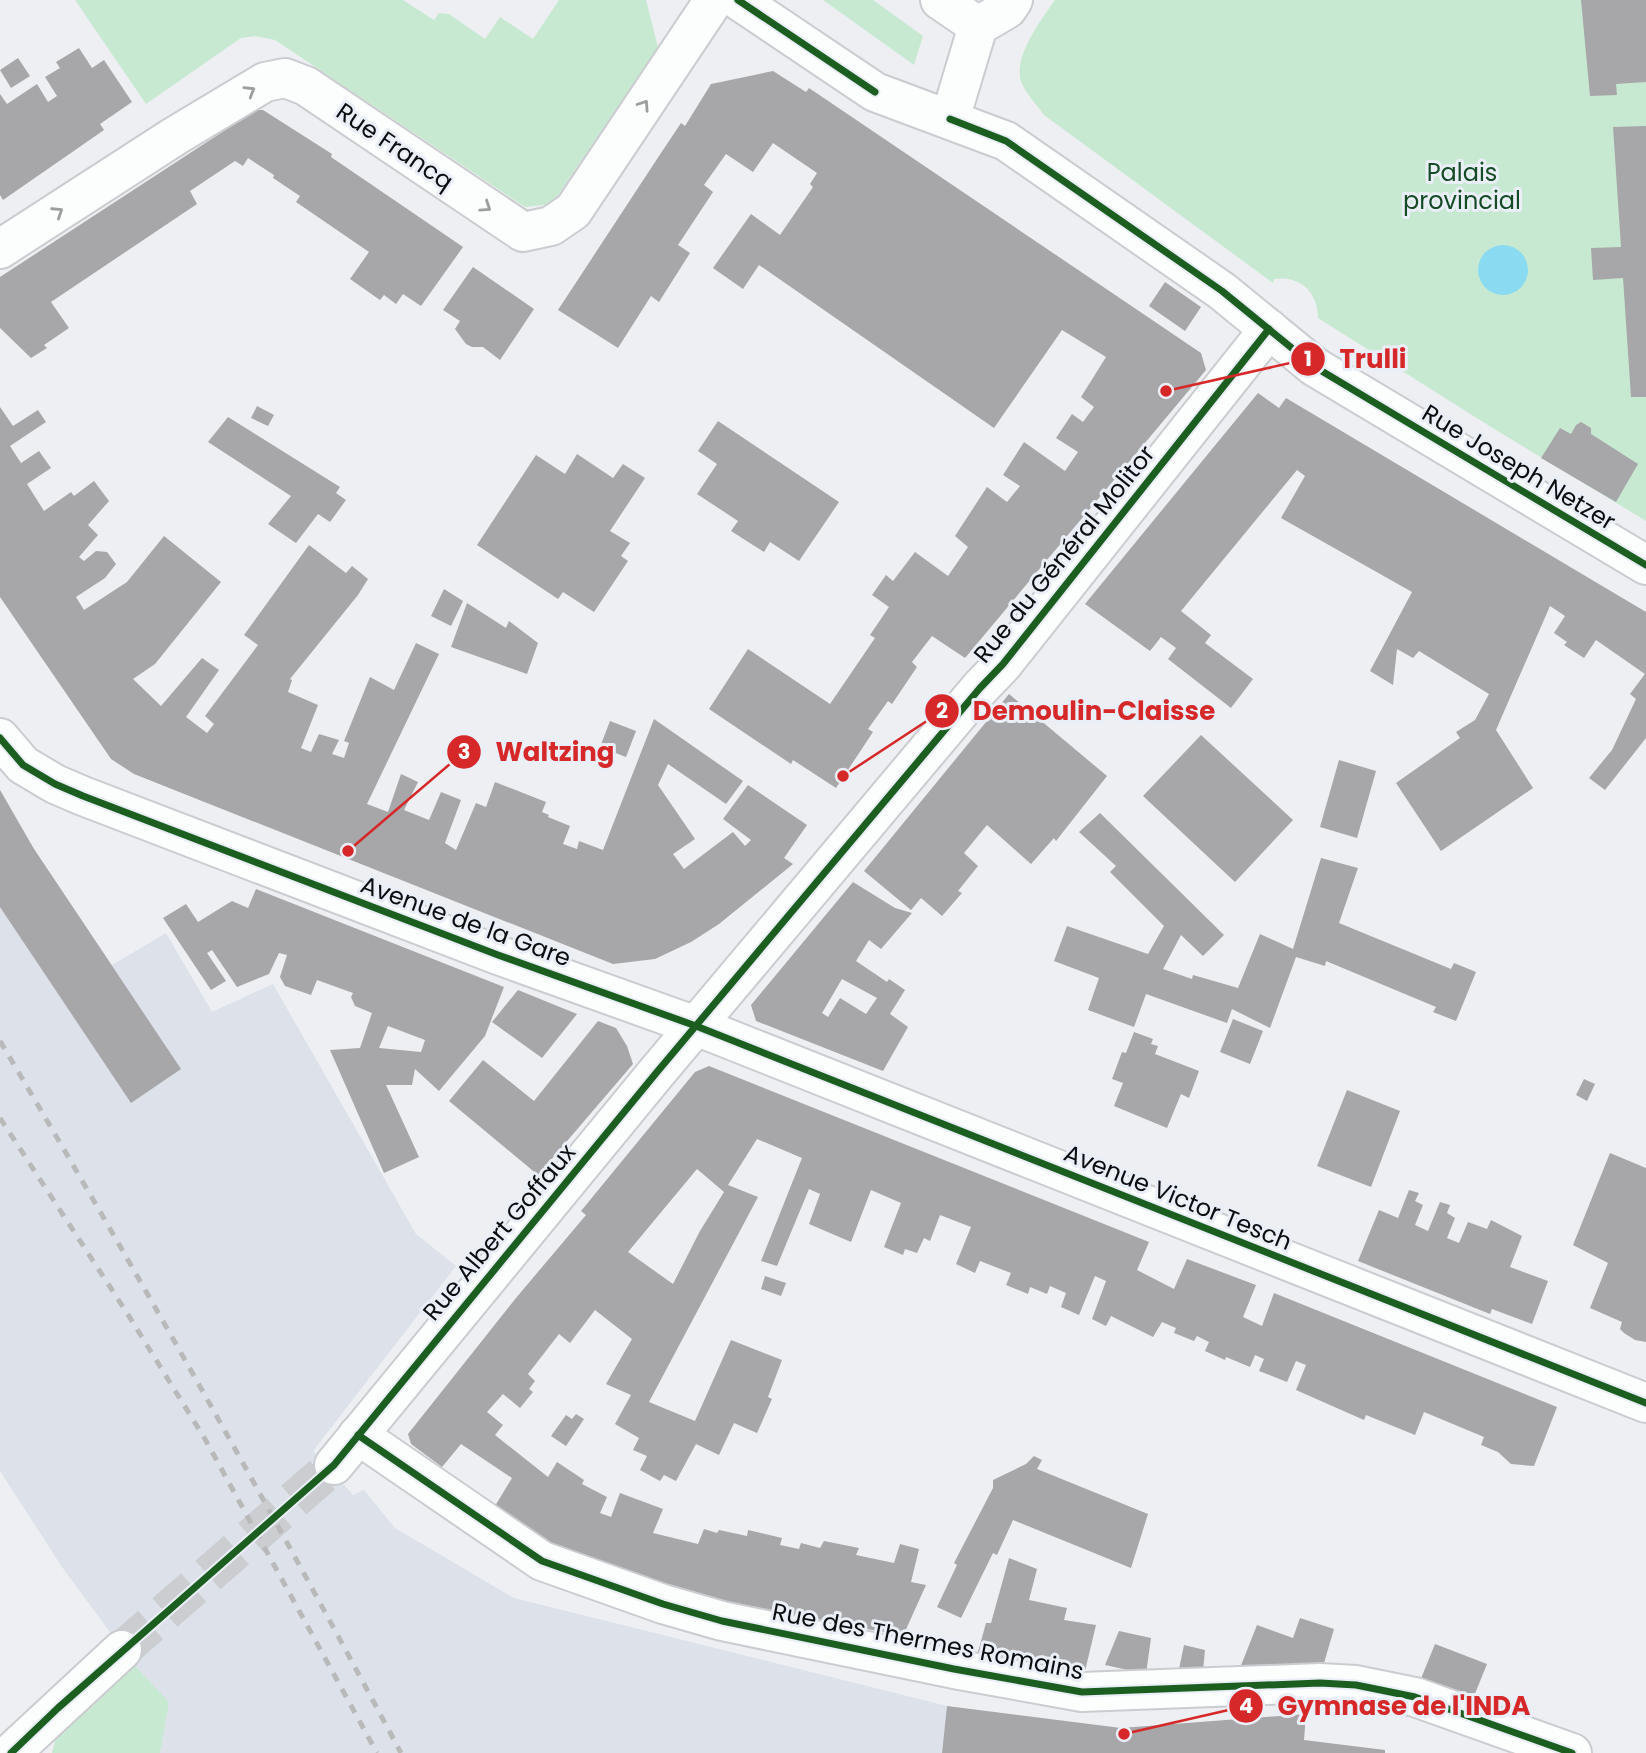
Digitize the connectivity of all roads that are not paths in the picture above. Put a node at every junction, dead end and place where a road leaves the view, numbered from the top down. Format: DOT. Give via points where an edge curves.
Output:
graph roads {
  1 [pos="714,0"];
  2 [pos="738,0"];
  3 [pos="940,0"];
  4 [pos="1013,0"];
  5 [pos="978,26"];
  6 [pos="950,119"];
  7 [pos="0,249"];
  8 [pos="1269,329"];
  9 [pos="1646,565"];
  10 [pos="0,738"];
  11 [pos="696,1026"];
  12 [pos="1646,1403"];
  13 [pos="358,1436"];
  14 [pos="334,1465"];
  15 [pos="122,1650"];
  16 [pos="11,1753"];
  17 [pos="1572,1753"];
  7 -- 1 [label="street, Rue Francq, one-way" via="175,136 265,82 285,78 306,86 523,232 551,226 573,211"];
  2 -- 6 [label="street, Rue Joseph Netzer" via="875,92"];
  3 -- 5 [label="street"];
  4 -- 5 [label="street" via="1007,9"];
  5 -- 6 [label="street"];
  6 -- 8 [label="street, Rue Joseph Netzer" via="1006,141 1222,291"];
  8 -- 9 [label="street, Rue Joseph Netzer" via="1315,368"];
  8 -- 11 [label="street, Rue du Général Molitor" via="1003,664"];
  10 -- 11 [label="street, Avenue de la Gare" via="23,765 83,796"];
  11 -- 12 [label="street, Avenue Victor Tesch"];
  11 -- 13 [label="street, Rue Albert Goffaux"];
  13 -- 14 [label="street, Rue Albert Goffaux"];
  13 -- 17 [label="street, Rue des Thermes Romains" via="542,1561 722,1621 1082,1692 1356,1685 1415,1696"];
  15 -- 16 [label="street"];
}
